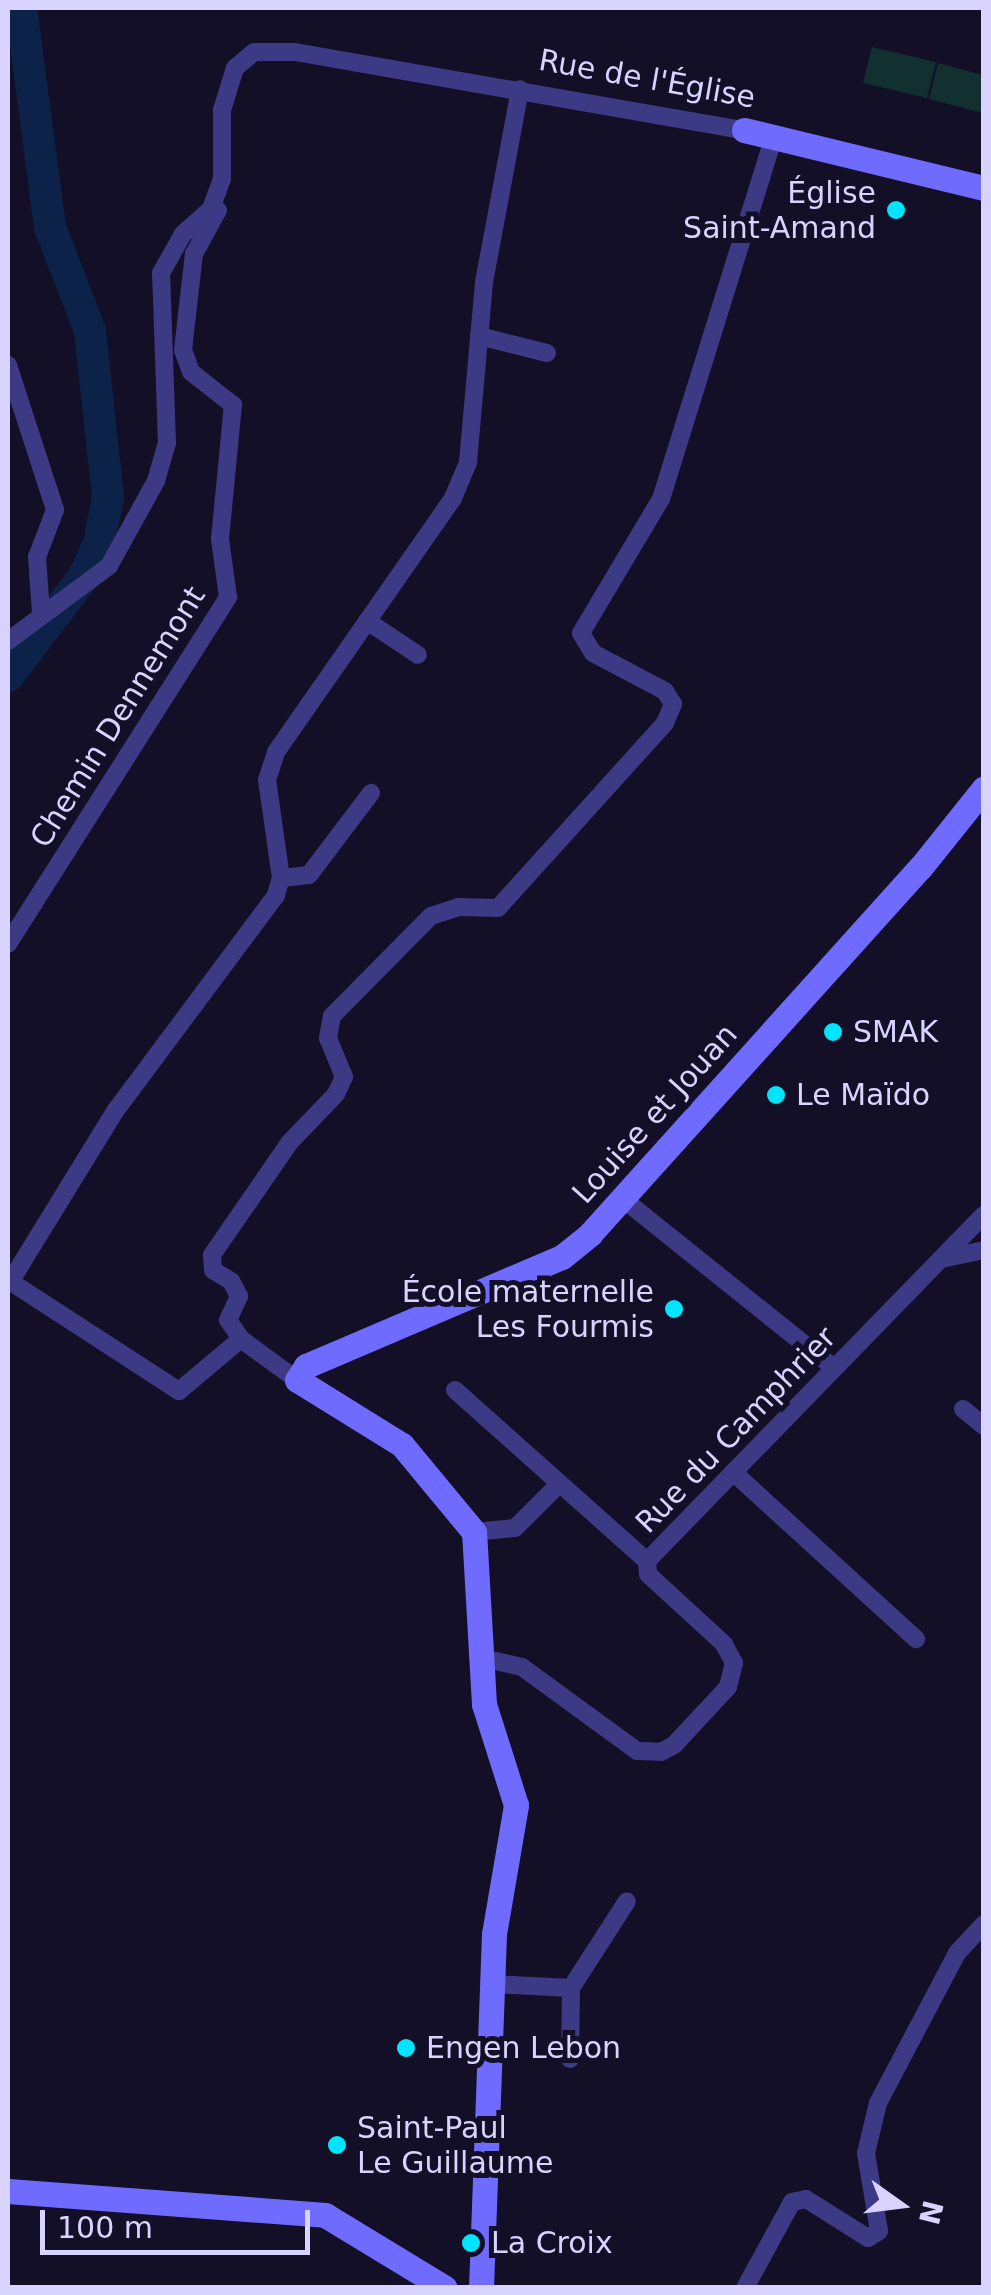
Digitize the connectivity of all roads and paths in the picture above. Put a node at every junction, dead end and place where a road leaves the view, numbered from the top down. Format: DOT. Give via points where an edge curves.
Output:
graph roads {
  1 [pos="520,89"];
  2 [pos="744,130"];
  3 [pos="774,136"];
  4 [pos="222,180"];
  5 [pos="984,188"];
  6 [pos="479,336"];
  7 [pos="547,353"];
  8 [pos="8,365"];
  9 [pos="41,613"];
  10 [pos="367,622"];
  11 [pos="8,641"];
  12 [pos="418,655"];
  13 [pos="984,788"];
  14 [pos="371,793"];
  15 [pos="281,878"];
  16 [pos="8,944"];
  17 [pos="623,1199"];
  18 [pos="984,1215"];
  19 [pos="984,1250"];
  20 [pos="941,1259"];
  21 [pos="9,1281"];
  22 [pos="241,1339"];
  23 [pos="834,1368"];
  24 [pos="298,1380"];
  25 [pos="455,1390"];
  26 [pos="963,1409"];
  27 [pos="984,1426"];
  28 [pos="733,1472"];
  29 [pos="558,1485"];
  30 [pos="474,1532"];
  31 [pos="647,1562"];
  32 [pos="916,1639"];
  33 [pos="478,1658"];
  34 [pos="627,1901"];
  35 [pos="984,1924"];
  36 [pos="490,1984"];
  37 [pos="571,1988"];
  38 [pos="570,2058"];
  39 [pos="8,2191"];
  40 [pos="445,2288"];
  41 [pos="482,2288"];
  42 [pos="745,2288"];
  1 -- 2 [label="street, Rue de l'Église"];
  1 -- 4 [label="street, Rue de l'Église" via="295,52 254,52 235,68 222,110"];
  1 -- 6 [label="street"];
  2 -- 3 [label="main road, Rue de l'Église"];
  3 -- 5 [label="main road, Rue de l'Église"];
  3 -- 22 [label="street" via="660,499 581,633 593,652 665,691 673,704 665,723 498,908 431,916 332,1016 328,1038 344,1077 336,1094 290,1142 212,1255 213,1270 231,1281 238,1296 228,1320"];
  4 -- 9 [label="street" via="211,209 183,234 161,273 167,442 141,516 109,566"];
  4 -- 16 [label="street, Chemin Dennemont" via="218,215 194,254 183,350 191,372 233,406 220,539 228,597"];
  6 -- 7 [label="street"];
  6 -- 10 [label="street" via="468,462 453,498"];
  8 -- 9 [label="street" via="55,510 37,556"];
  9 -- 11 [label="street"];
  10 -- 12 [label="street"];
  10 -- 15 [label="street" via="276,752 267,780"];
  13 -- 17 [label="main road, Louise et Jouan"];
  14 -- 15 [label="street" via="309,875"];
  15 -- 21 [label="street" via="276,895 116,1110"];
  17 -- 23 [label="street"];
  17 -- 24 [label="main road, Louise et Jouan" via="562,1257 306,1366"];
  18 -- 20 [label="street, Rue du Camphrier"];
  19 -- 20 [label="street"];
  20 -- 23 [label="street, Rue du Camphrier"];
  21 -- 22 [label="street" via="179,1392"];
  22 -- 24 [label="street"];
  23 -- 28 [label="street, Rue du Camphrier"];
  24 -- 30 [label="main road" via="402,1445"];
  25 -- 29 [label="street"];
  26 -- 27 [label="street"];
  28 -- 31 [label="street, Rue du Camphrier"];
  28 -- 32 [label="street"];
  29 -- 30 [label="street" via="515,1528"];
  29 -- 31 [label="street"];
  30 -- 33 [label="main road"];
  31 -- 33 [label="street, Rue du Camphrier" via="648,1574 724,1644 734,1663 728,1687 661,1752 629,1747 509,1660"];
  33 -- 36 [label="main road" via="490,1729 516,1805"];
  34 -- 37 [label="street"];
  35 -- 42 [label="street" via="957,1954 878,2103 866,2153 879,2231 868,2238 806,2199 792,2202"];
  36 -- 37 [label="street"];
  36 -- 41 [label="main road"];
  37 -- 38 [label="street"];
  39 -- 40 [label="main road" via="325,2215"];
}
